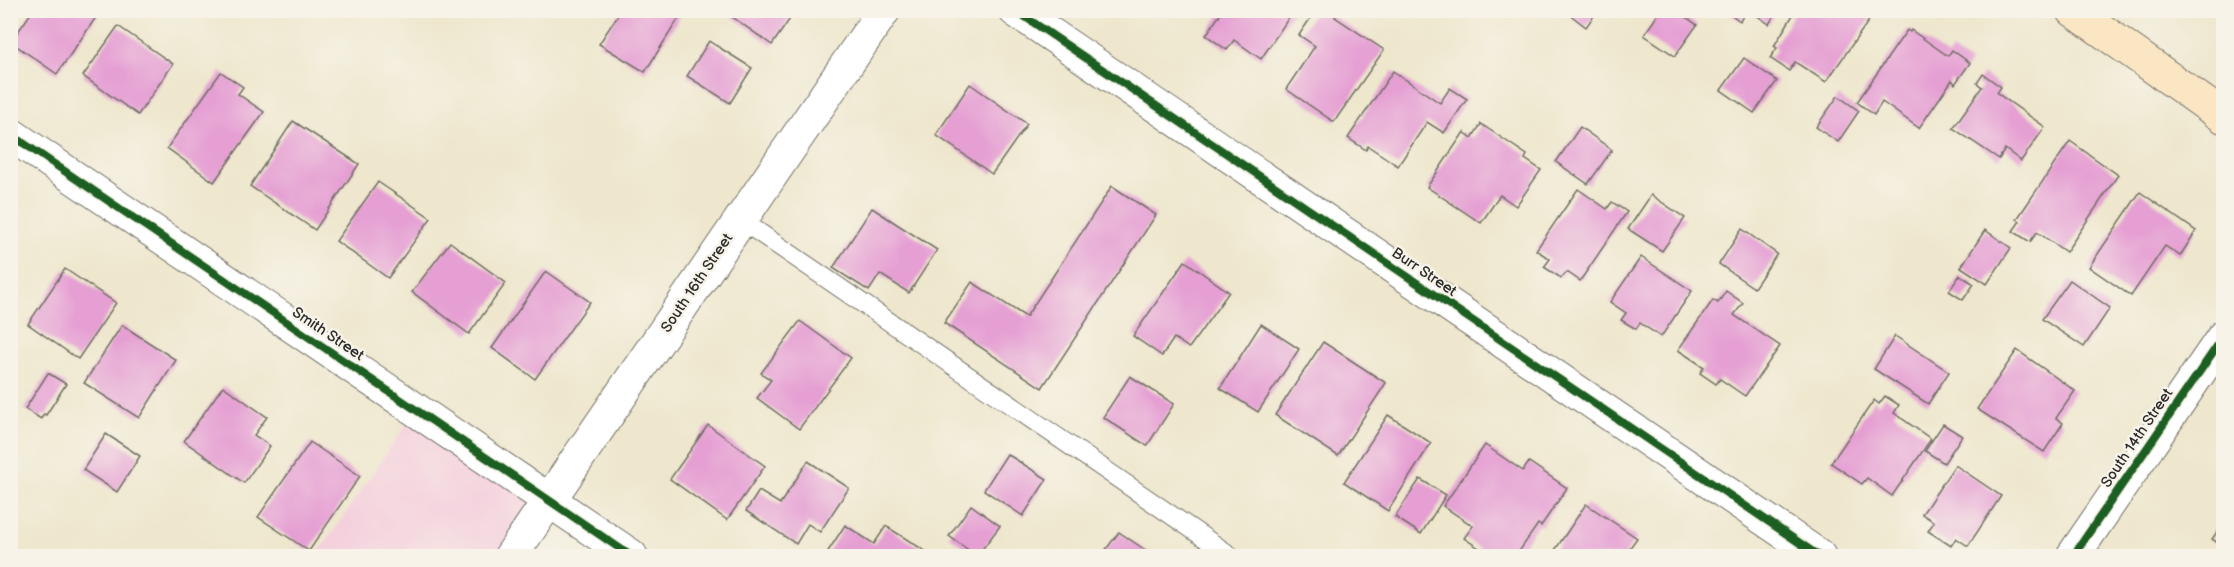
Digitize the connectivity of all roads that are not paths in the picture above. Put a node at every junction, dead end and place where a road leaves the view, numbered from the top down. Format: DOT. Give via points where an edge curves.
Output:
graph roads {
  1 [pos="884,10"];
  2 [pos="1015,10"];
  3 [pos="2073,10"];
  4 [pos="2223,117"];
  5 [pos="10,134"];
  6 [pos="741,220"];
  7 [pos="2223,336"];
  8 [pos="549,500"];
  9 [pos="511,556"];
  10 [pos="631,556"];
  11 [pos="1231,556"];
  12 [pos="1819,556"];
  13 [pos="2073,556"];
  1 -- 6 [label="street, South 16th Street"];
  2 -- 12 [label="street, Burr Street"];
  3 -- 4 [label="main road"];
  5 -- 8 [label="street, Smith Street"];
  6 -- 8 [label="street, South 16th Street"];
  6 -- 11 [label="lane"];
  7 -- 13 [label="street, South 14th Street"];
  8 -- 9 [label="street, South 16th Street"];
  8 -- 10 [label="street, Smith Street"];
}
